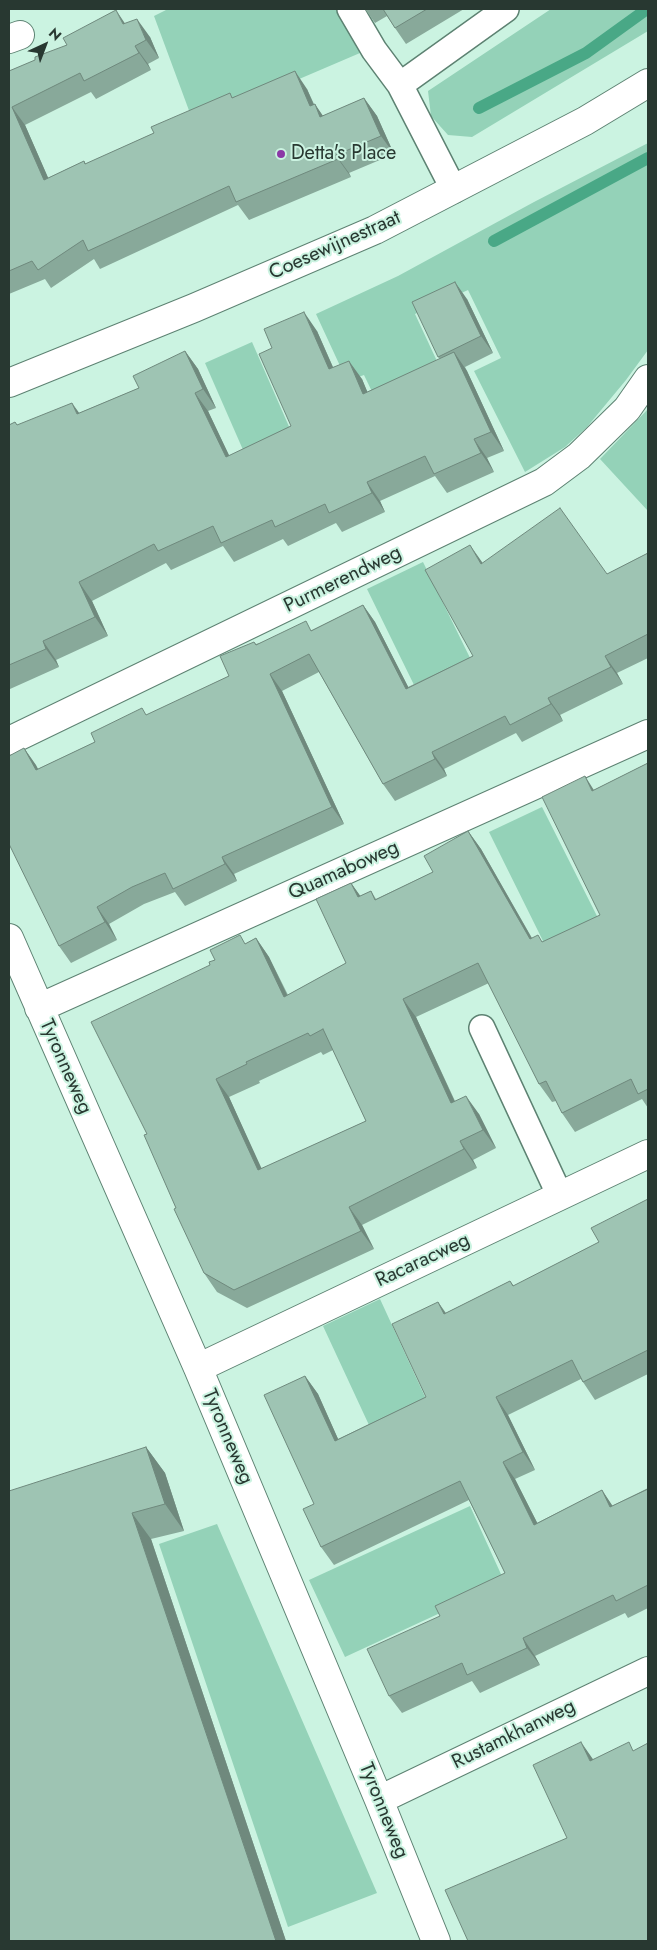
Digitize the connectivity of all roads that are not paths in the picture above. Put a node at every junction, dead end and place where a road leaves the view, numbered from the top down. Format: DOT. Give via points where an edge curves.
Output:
graph roads {
  1 [pos="350,9"];
  2 [pos="506,9"];
  3 [pos="648,83"];
  4 [pos="400,86"];
  5 [pos="454,190"];
  6 [pos="648,380"];
  7 [pos="9,383"];
  8 [pos="648,734"];
  9 [pos="9,741"];
  10 [pos="11,948"];
  11 [pos="39,1008"];
  12 [pos="482,1028"];
  13 [pos="648,1154"];
  14 [pos="560,1196"];
  15 [pos="198,1368"];
  16 [pos="648,1671"];
  17 [pos="379,1800"];
  18 [pos="436,1941"];
  1 -- 4 [label="lane"];
  2 -- 4 [label="lane"];
  3 -- 5 [label="street, Coesewijnestraat" via="585,121"];
  4 -- 5 [label="lane"];
  5 -- 7 [label="street, Coesewijnestraat" via="375,230"];
  6 -- 9 [label="street, Purmerendweg" via="627,408 579,456 544,482"];
  8 -- 11 [label="street, Quamaboweg"];
  10 -- 11 [label="street, Tyronneweg"];
  11 -- 15 [label="street, Tyronneweg"];
  12 -- 14 [label="lane"];
  13 -- 14 [label="street, Racaracweg"];
  14 -- 15 [label="street, Racaracweg"];
  15 -- 17 [label="street, Tyronneweg"];
  16 -- 17 [label="street, Rustamkhanweg"];
  17 -- 18 [label="street, Tyronneweg"];
}
